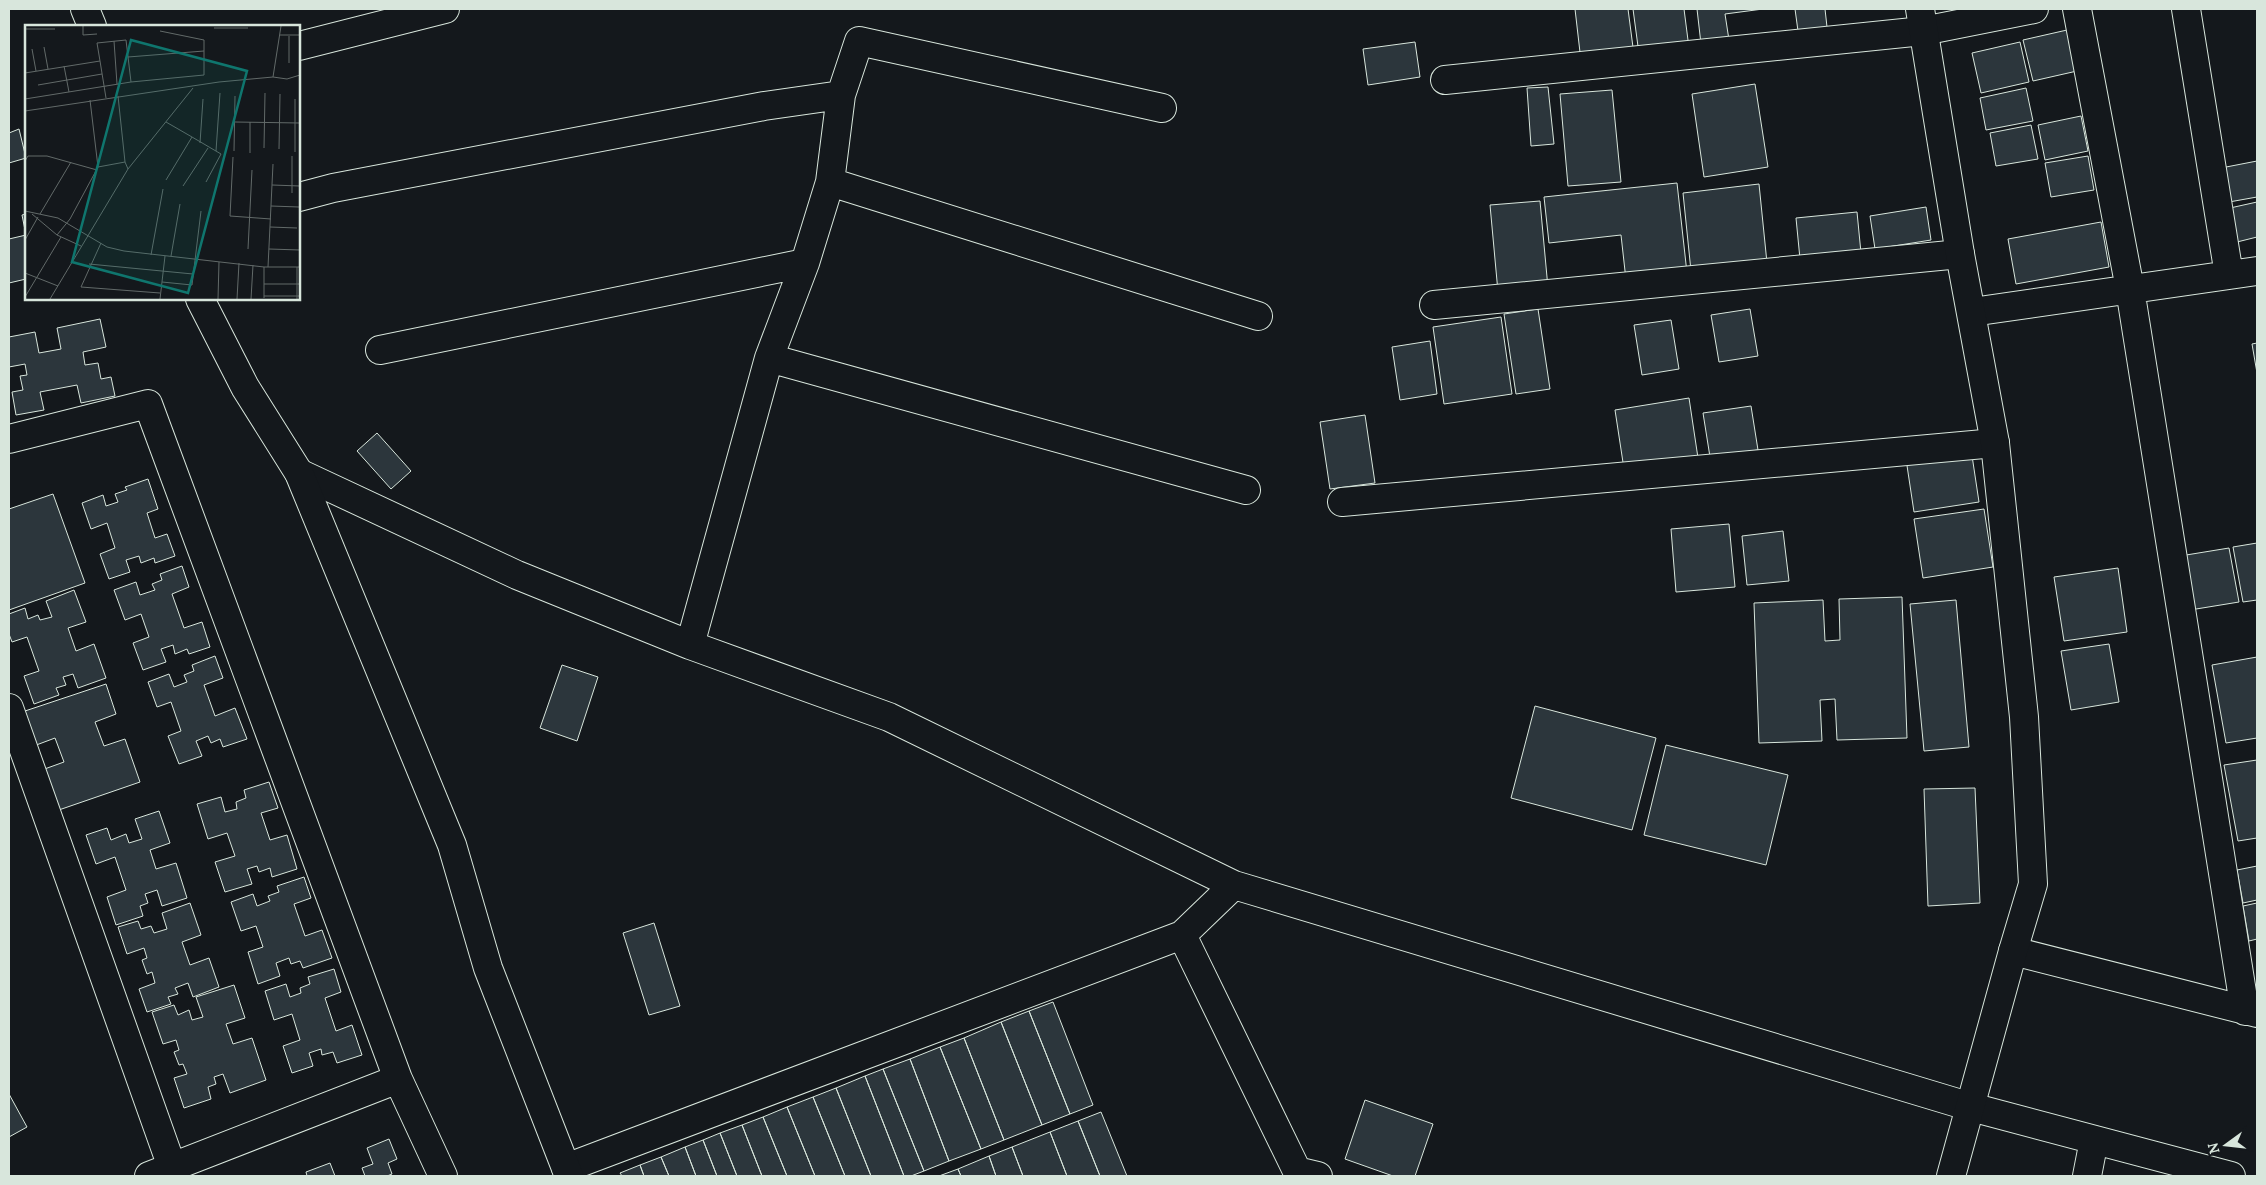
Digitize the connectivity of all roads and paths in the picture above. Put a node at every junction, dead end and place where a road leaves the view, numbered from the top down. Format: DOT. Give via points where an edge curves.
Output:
graph roads {
  1 [pos="86,9"];
  2 [pos="445,9"];
  3 [pos="2034,9"];
  4 [pos="2077,9"];
  5 [pos="2186,9"];
  6 [pos="1921,20"];
  7 [pos="92,25"];
  8 [pos="300,46"];
  9 [pos="1445,80"];
  10 [pos="841,95"];
  11 [pos="1162,108"];
  12 [pos="830,182"];
  13 [pos="300,197"];
  14 [pos="1960,254"];
  15 [pos="805,263"];
  16 [pos="2257,271"];
  17 [pos="2230,275"];
  18 [pos="2130,289"];
  19 [pos="201,300"];
  20 [pos="1434,305"];
  21 [pos="1972,312"];
  22 [pos="1258,316"];
  23 [pos="380,350"];
  24 [pos="768,358"];
  25 [pos="9,440"];
  26 [pos="1995,443"];
  27 [pos="299,473"];
  28 [pos="1246,490"];
  29 [pos="1342,502"];
  30 [pos="690,645"];
  31 [pos="9,708"];
  32 [pos="1234,885"];
  33 [pos="1182,935"];
  34 [pos="2012,950"];
  35 [pos="2251,1012"];
  36 [pos="398,1079"];
  37 [pos="1971,1107"];
  38 [pos="2094,1140"];
  39 [pos="161,1172"];
  40 [pos="568,1172"];
  41 [pos="1299,1175"];
  42 [pos="443,1176"];
  43 [pos="1951,1176"];
  44 [pos="2087,1176"];
  45 [pos="2231,1176"];
  1 -- 7 [label="street"];
  2 -- 8 [label="street"];
  3 -- 6 [label="street"];
  4 -- 18 [label="street"];
  5 -- 17 [label="street"];
  6 -- 9 [label="street"];
  6 -- 14 [label="street"];
  10 -- 11 [label="street" via="859,40"];
  10 -- 12 [label="street"];
  10 -- 13 [label="street" via="764,106"];
  12 -- 15 [label="street"];
  12 -- 22 [label="street"];
  14 -- 20 [label="street"];
  14 -- 21 [label="street"];
  15 -- 23 [label="street"];
  15 -- 24 [label="street"];
  16 -- 17 [label="street"];
  17 -- 18 [label="street"];
  18 -- 21 [label="street"];
  18 -- 35 [label="street"];
  19 -- 27 [label="street" via="245,387"];
  21 -- 26 [label="street"];
  24 -- 28 [label="street"];
  24 -- 30 [label="street"];
  25 -- 36 [label="street" via="148,404"];
  26 -- 29 [label="street"];
  26 -- 34 [label="street" via="2024,717 2033,884"];
  27 -- 30 [label="street" via="517,575"];
  27 -- 40 [label="street" via="452,846 488,968"];
  30 -- 32 [label="street" via="890,717"];
  31 -- 39 [label="street"];
  32 -- 33 [label="street"];
  32 -- 37 [label="street"];
  33 -- 40 [label="street"];
  33 -- 41 [label="street"];
  34 -- 35 [label="street"];
  34 -- 37 [label="street"];
  36 -- 39 [label="street"];
  36 -- 42 [label="street"];
  37 -- 38 [label="street"];
  37 -- 43 [label="street"];
  38 -- 44 [label="street"];
  38 -- 45 [label="street"];
}
